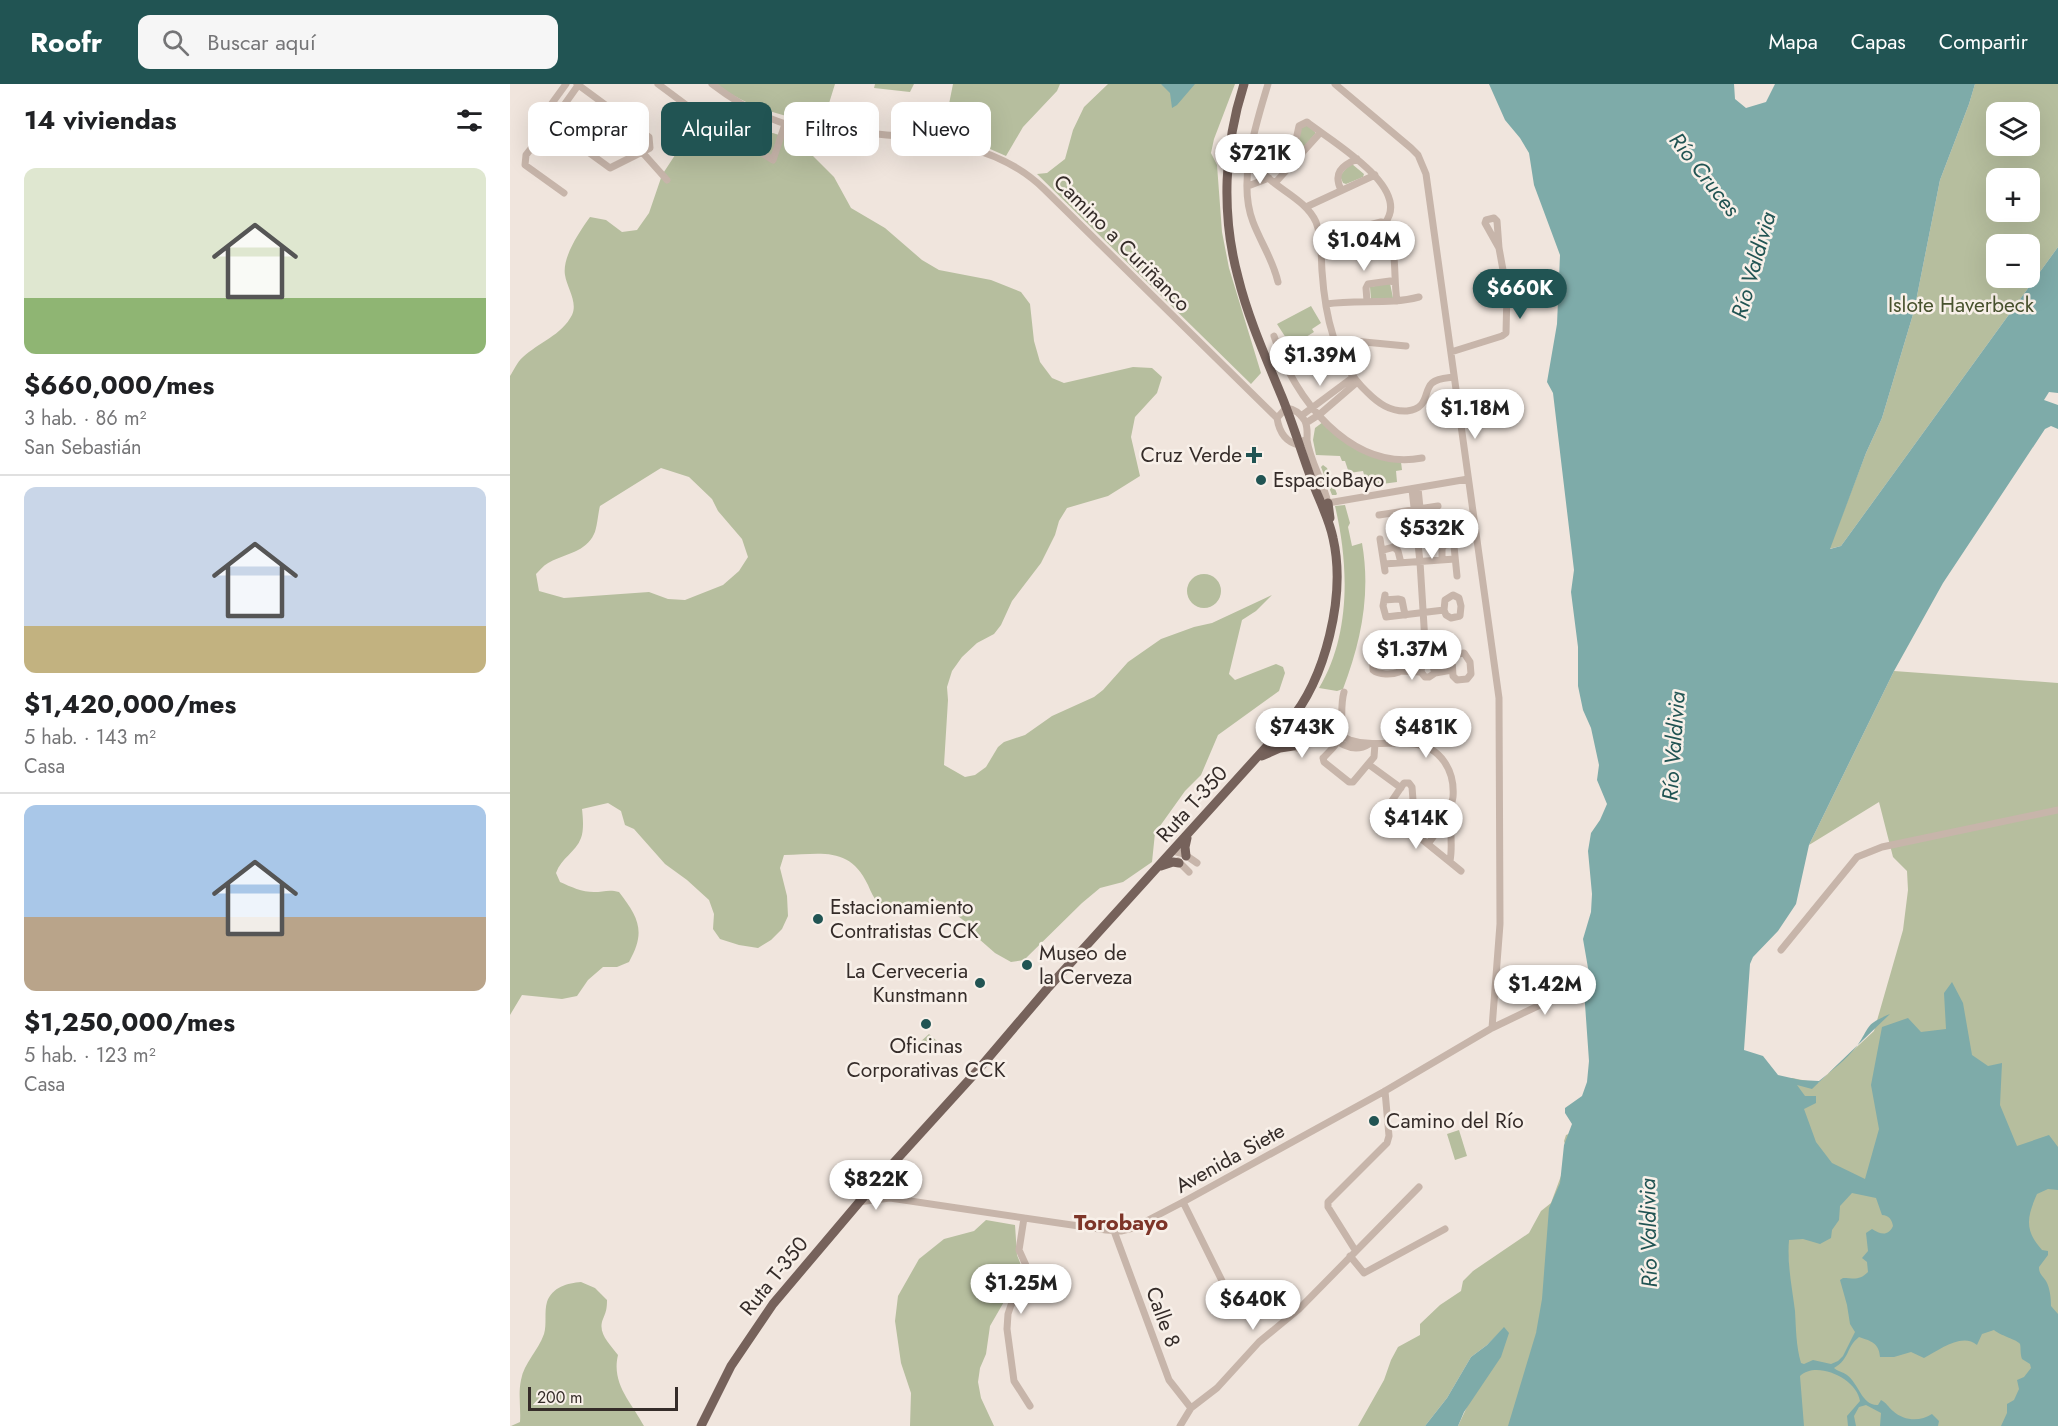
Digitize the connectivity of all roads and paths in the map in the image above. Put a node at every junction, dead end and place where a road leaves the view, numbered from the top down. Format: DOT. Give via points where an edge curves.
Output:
graph roads {
  1 [pos="566,84"];
  2 [pos="578,84"];
  3 [pos="658,84"];
  4 [pos="712,84"];
  5 [pos="1244,84"];
  6 [pos="1268,84"];
  7 [pos="1335,84"];
  8 [pos="553,102"];
  9 [pos="566,102"];
  10 [pos="602,102"];
  11 [pos="784,124"];
  12 [pos="784,127"];
  13 [pos="1320,133"];
  14 [pos="879,135"];
  15 [pos="1302,152"];
  16 [pos="528,153"];
  17 [pos="594,156"];
  18 [pos="634,156"];
  19 [pos="646,156"];
  20 [pos="1357,159"];
  21 [pos="1249,160"];
  22 [pos="1375,175"];
  23 [pos="667,180"];
  24 [pos="1272,181"];
  25 [pos="1248,186"];
  26 [pos="1341,190"];
  27 [pos="564,193"];
  28 [pos="1306,207"];
  29 [pos="1385,223"];
  30 [pos="1389,236"];
  31 [pos="1361,244"];
  32 [pos="1499,248"];
  33 [pos="1321,249"];
  34 [pos="1278,282"];
  35 [pos="1394,282"];
  36 [pos="1419,297"];
  37 [pos="1367,301"];
  38 [pos="1397,301"];
  39 [pos="1326,304"];
  40 [pos="1274,336"];
  41 [pos="1333,339"];
  42 [pos="1406,346"];
  43 [pos="1451,352"];
  44 [pos="1454,377"];
  45 [pos="1354,380"];
  46 [pos="1286,408"];
  47 [pos="1314,408"];
  48 [pos="1320,414"];
  49 [pos="1277,418"];
  50 [pos="1303,419"];
  51 [pos="1307,438"];
  52 [pos="1299,445"];
  53 [pos="1422,458"];
  54 [pos="1468,479"];
  55 [pos="1415,488"];
  56 [pos="1328,503"];
  57 [pos="1438,506"];
  58 [pos="1417,508"];
  59 [pos="1379,514"];
  60 [pos="1333,539"];
  61 [pos="1380,539"];
  62 [pos="1383,550"];
  63 [pos="1442,560"];
  64 [pos="1455,560"];
  65 [pos="1420,562"];
  66 [pos="1401,563"];
  67 [pos="1457,576"];
  68 [pos="1444,610"];
  69 [pos="1424,613"];
  70 [pos="1405,615"];
  71 [pos="1425,642"];
  72 [pos="1452,670"];
  73 [pos="1401,671"];
  74 [pos="1421,672"];
  75 [pos="1435,673"];
  76 [pos="1344,692"];
  77 [pos="1296,714"];
  78 [pos="1327,728"];
  79 [pos="1341,734"];
  80 [pos="1278,735"];
  81 [pos="1337,742"];
  82 [pos="1372,744"];
  83 [pos="1293,746"];
  84 [pos="1257,759"];
  85 [pos="1368,764"];
  86 [pos="1401,788"];
  87 [pos="2058,810"];
  88 [pos="1450,814"];
  89 [pos="1397,820"];
  90 [pos="1189,833"];
  91 [pos="1428,844"];
  92 [pos="1173,851"];
  93 [pos="1183,860"];
  94 [pos="1450,861"];
  95 [pos="1197,863"];
  96 [pos="1159,867"];
  97 [pos="1461,871"];
  98 [pos="1189,872"];
  99 [pos="1781,950"];
  100 [pos="1576,972"];
  101 [pos="1492,1028"];
  102 [pos="1385,1091"];
  103 [pos="878,1180"];
  104 [pos="1419,1188"];
  105 [pos="890,1198"];
  106 [pos="858,1202"];
  107 [pos="1184,1202"];
  108 [pos="1024,1218"];
  109 [pos="1445,1229"];
  110 [pos="1114,1231"];
  111 [pos="1353,1253"];
  112 [pos="1254,1288"];
  113 [pos="1030,1406"];
  114 [pos="1191,1408"];
  115 [pos="701,1426"];
  116 [pos="1180,1426"];
  1 -- 8 [label="street"];
  2 -- 9 [label="street"];
  2 -- 10 [label="street"];
  3 -- 12 [label="street" via="773,160"];
  4 -- 11 [label="street, Camino a Curiñanco" via="743,106"];
  5 -- 46 [label="main road, Ruta T-350" via="1228,162 1230,237 1242,291"];
  6 -- 21 [label="street"];
  7 -- 43 [label="street" via="1411,148 1423,164"];
  13 -- 15 [label="street"];
  13 -- 15 [label="street" via="1307,122 1300,124 1295,145"];
  13 -- 20 [label="street"];
  14 -- 49 [label="street, Camino a Curiñanco" via="965,145 991,154 1039,183"];
  15 -- 24 [label="street"];
  16 -- 27 [label="street" via="525,165"];
  17 -- 18 [label="street" via="610,168"];
  19 -- 23 [label="street"];
  20 -- 22 [label="street"];
  20 -- 26 [label="street" via="1347,163 1337,176"];
  21 -- 24 [label="street"];
  21 -- 25 [label="street"];
  22 -- 26 [label="street"];
  22 -- 29 [label="street" via="1389,200"];
  24 -- 25 [label="street"];
  24 -- 28 [label="street"];
  25 -- 34 [label="street" via="1253,222"];
  26 -- 28 [label="street"];
  28 -- 33 [label="street" via="1316,222"];
  29 -- 30 [label="street"];
  29 -- 31 [label="street" via="1361,226"];
  30 -- 31 [label="street"];
  30 -- 35 [label="street" via="1396,269"];
  31 -- 33 [label="street"];
  32 -- 43 [label="street" via="1507,292 1506,333"];
  33 -- 39 [label="street"];
  35 -- 37 [label="street" via="1368,284"];
  35 -- 38 [label="street"];
  36 -- 38 [label="street"];
  37 -- 38 [label="street"];
  37 -- 39 [label="street"];
  39 -- 41 [label="street"];
  40 -- 47 [label="street" via="1288,370"];
  41 -- 42 [label="street"];
  41 -- 45 [label="street"];
  43 -- 44 [label="street"];
  44 -- 45 [label="street" via="1434,381 1423,403 1406,411 1383,406"];
  44 -- 54 [label="street"];
  45 -- 47 [label="street"];
  45 -- 48 [label="street"];
  46 -- 49 [label="street"];
  46 -- 50 [label="street" via="1295,410"];
  46 -- 52 [label="main road, Ruta T-350"];
  47 -- 48 [label="street"];
  47 -- 50 [label="street"];
  48 -- 50 [label="street"];
  48 -- 53 [label="street" via="1348,440 1373,455 1400,460"];
  49 -- 52 [label="street, Camino a Curiñanco" via="1284,436"];
  50 -- 51 [label="street"];
  51 -- 52 [label="street"];
  51 -- 56 [label="street"];
  52 -- 60 [label="main road, Ruta T-350"];
  54 -- 55 [label="street"];
  54 -- 101 [label="street" via="1499,698 1500,924"];
  55 -- 56 [label="street"];
  55 -- 58 [label="street"];
  56 -- 60 [label="main road"];
  57 -- 58 [label="street"];
  58 -- 59 [label="street"];
  58 -- 65 [label="street"];
  60 -- 77 [label="main road, Ruta T-350" via="1335,592 1328,642 1318,676"];
  61 -- 62 [label="street"];
  62 -- 66 [label="street" via="1397,549"];
  62 -- 66 [label="street" via="1384,568"];
  63 -- 64 [label="street"];
  63 -- 64 [label="street" via="1442,548 1453,540"];
  63 -- 65 [label="street"];
  64 -- 67 [label="street"];
  65 -- 66 [label="street"];
  65 -- 69 [label="street"];
  68 -- 69 [label="street"];
  69 -- 70 [label="street"];
  69 -- 71 [label="street"];
  70 -- 70 [label="street" via="1402,600 1385,597 1386,617"];
  71 -- 74 [label="street"];
  71 -- 75 [label="street"];
  72 -- 75 [label="street"];
  73 -- 74 [label="street"];
  74 -- 75 [label="street" via="1427,677"];
  76 -- 79 [label="street" via="1340,704"];
  77 -- 80 [label="main road, Ruta T-350"];
  77 -- 83 [label="main road"];
  78 -- 79 [label="street"];
  78 -- 81 [label="street"];
  78 -- 83 [label="street" via="1317,720 1299,746"];
  79 -- 81 [label="street"];
  79 -- 82 [label="street"];
  80 -- 83 [label="street"];
  80 -- 84 [label="main road, Ruta T-350"];
  81 -- 82 [label="street" via="1356,748"];
  81 -- 85 [label="street" via="1323,758 1324,762 1349,782 1355,781"];
  82 -- 85 [label="street" via="1374,757"];
  82 -- 88 [label="street" via="1412,743 1437,753 1450,772"];
  83 -- 84 [label="main road"];
  84 -- 90 [label="main road, Ruta T-350"];
  85 -- 86 [label="street"];
  86 -- 89 [label="street" via="1386,809"];
  86 -- 89 [label="street" via="1404,783 1410,784 1414,796"];
  87 -- 99 [label="street" via="1882,847 1857,857"];
  88 -- 91 [label="street"];
  88 -- 94 [label="street"];
  89 -- 91 [label="street"];
  90 -- 92 [label="main road, Ruta T-350"];
  90 -- 93 [label="main road"];
  91 -- 94 [label="street"];
  92 -- 93 [label="street"];
  92 -- 96 [label="main road, Ruta T-350"];
  93 -- 95 [label="street"];
  93 -- 96 [label="main road"];
  93 -- 98 [label="street"];
  94 -- 97 [label="street"];
  96 -- 103 [label="main road, Ruta T-350"];
  100 -- 101 [label="street, Avenida Siete" via="1540,1005"];
  101 -- 102 [label="street, Avenida Siete"];
  102 -- 107 [label="street, Avenida Siete"];
  102 -- 111 [label="street" via="1387,1143 1328,1202"];
  103 -- 105 [label="street"];
  103 -- 106 [label="main road, Ruta T-350"];
  104 -- 111 [label="street"];
  105 -- 106 [label="street, Avenida Siete"];
  105 -- 108 [label="street, Avenida Siete"];
  106 -- 115 [label="main road, Ruta T-350" via="756,1326"];
  107 -- 110 [label="street, Avenida Siete" via="1138,1226"];
  107 -- 112 [label="street" via="1232,1299"];
  108 -- 110 [label="street, Avenida Siete"];
  108 -- 113 [label="street" via="1019,1250 1030,1279 1011,1305 1007,1329 1014,1381"];
  109 -- 111 [label="street" via="1364,1273"];
  110 -- 114 [label="street, Calle 8" via="1169,1380"];
  111 -- 114 [label="street" via="1299,1309 1259,1342 1218,1388"];
  114 -- 116 [label="street"];
}
